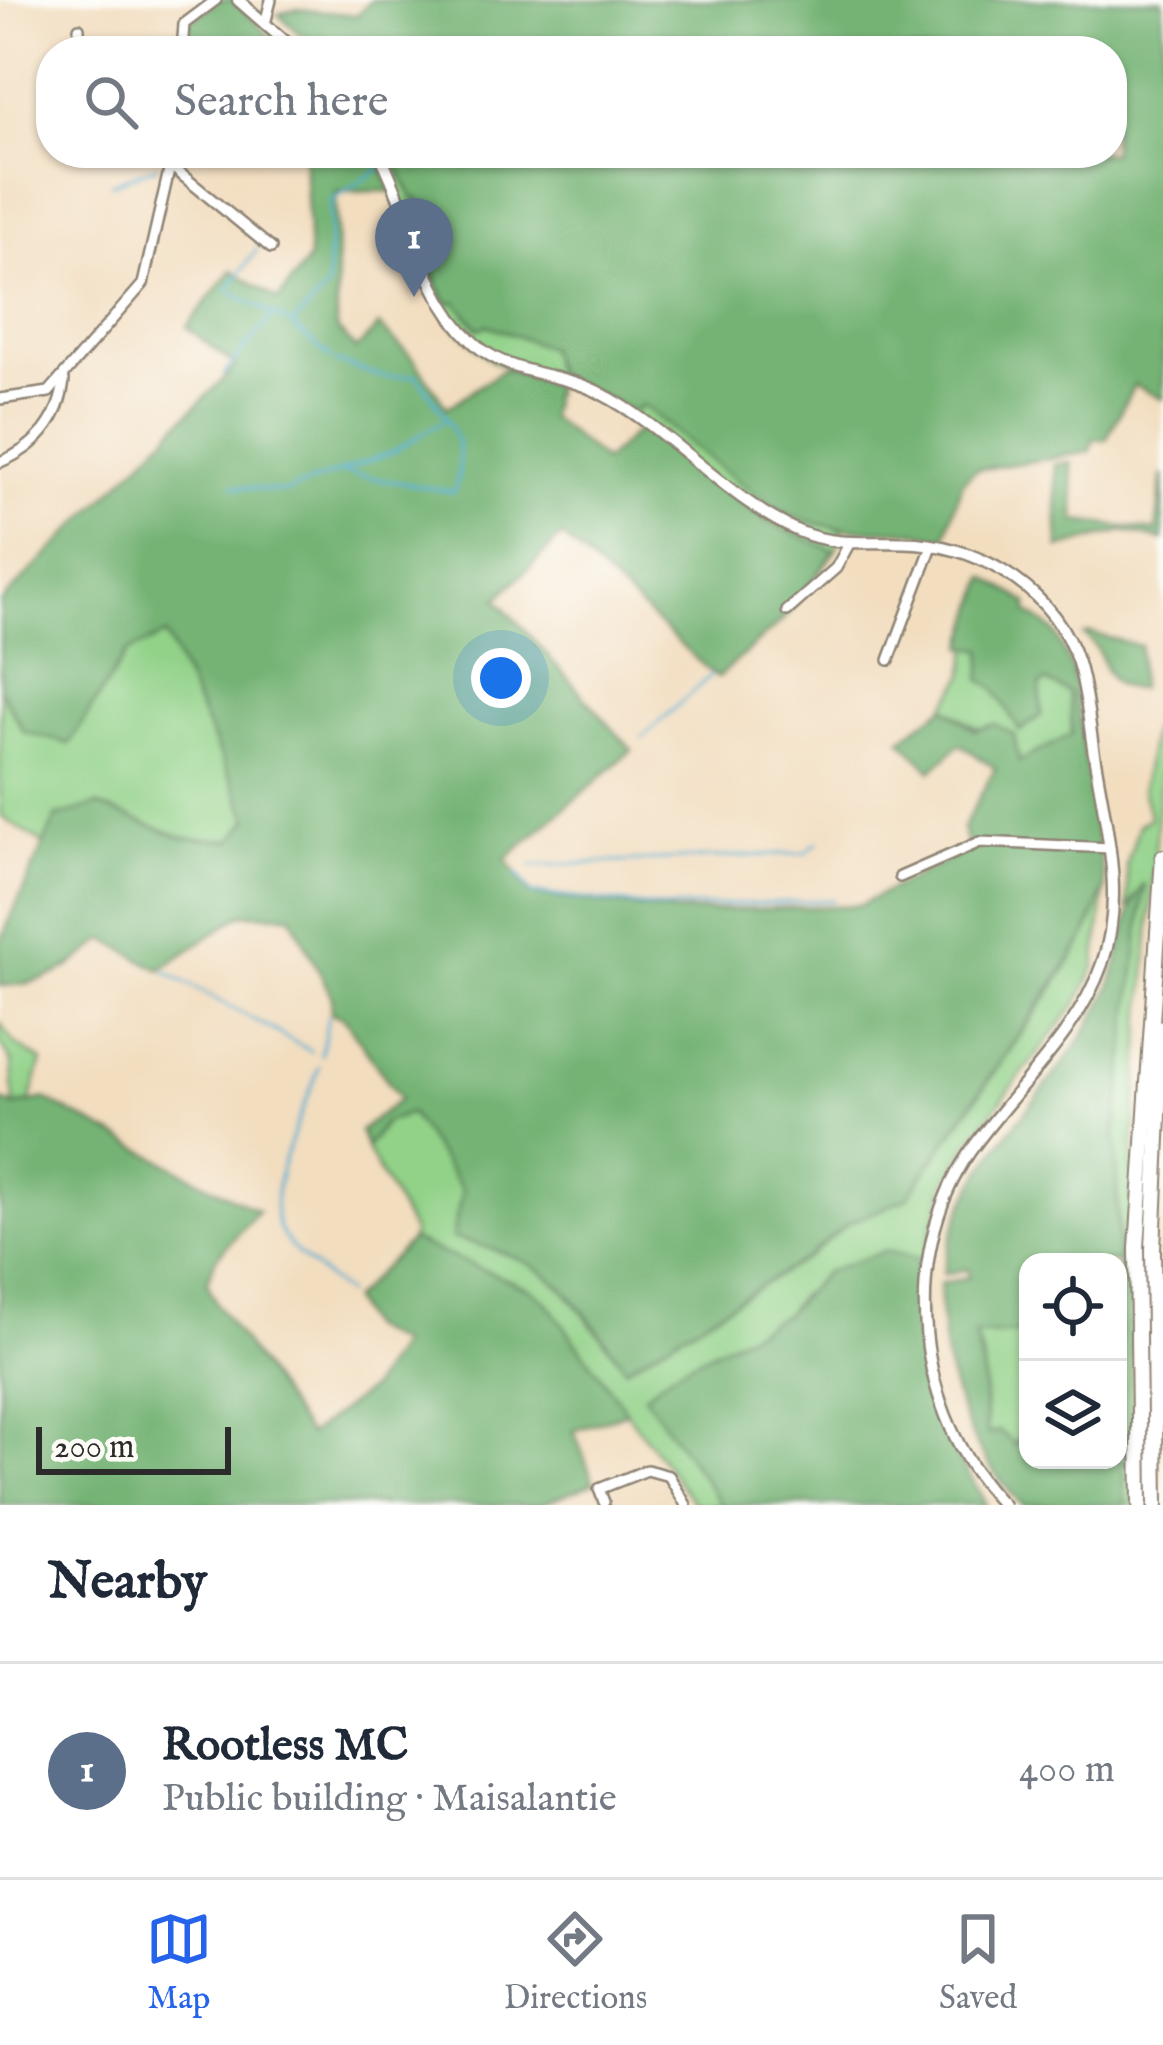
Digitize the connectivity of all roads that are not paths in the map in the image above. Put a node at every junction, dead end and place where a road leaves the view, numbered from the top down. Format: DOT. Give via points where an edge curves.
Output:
graph roads {
  1 [pos="216,0"];
  2 [pos="238,0"];
  3 [pos="272,0"];
  4 [pos="265,24"];
  5 [pos="79,28"];
  6 [pos="79,36"];
  7 [pos="183,36"];
  8 [pos="279,36"];
  9 [pos="171,168"];
  10 [pos="173,168"];
  11 [pos="385,168"];
  12 [pos="271,248"];
  13 [pos="64,380"];
  14 [pos="0,399"];
  15 [pos="0,462"];
  16 [pos="850,544"];
  17 [pos="932,545"];
  18 [pos="787,610"];
  19 [pos="890,660"];
  20 [pos="1109,848"];
  21 [pos="1163,856"];
  22 [pos="900,878"];
  23 [pos="1156,1023"];
  24 [pos="604,1502"];
  25 [pos="1001,1504"];
  26 [pos="686,1505"];
  27 [pos="1140,1505"];
  28 [pos="1156,1505"];
  1 -- 7 [label="street" via="184,24"];
  2 -- 4 [label="main road"];
  3 -- 4 [label="street"];
  4 -- 8 [label="main road"];
  5 -- 6 [label="street"];
  9 -- 13 [label="street" via="143,284"];
  10 -- 12 [label="street"];
  11 -- 16 [label="main road" via="434,292 474,344 520,370 605,395 777,520"];
  13 -- 14 [label="street" via="39,396"];
  13 -- 15 [label="street" via="50,426"];
  16 -- 17 [label="main road"];
  16 -- 18 [label="street" via="836,568"];
  17 -- 19 [label="street"];
  17 -- 20 [label="main road" via="1010,575 1065,633 1082,679"];
  20 -- 22 [label="street" via="980,842"];
  20 -- 25 [label="main road" via="1113,914 1094,986 965,1158 929,1259 925,1318 940,1400"];
  21 -- 23 [label="highway"];
  23 -- 27 [label="highway" via="1137,1248"];
  23 -- 28 [label="highway"];
  24 -- 26 [label="street" via="599,1489 647,1470 669,1476"];
}
